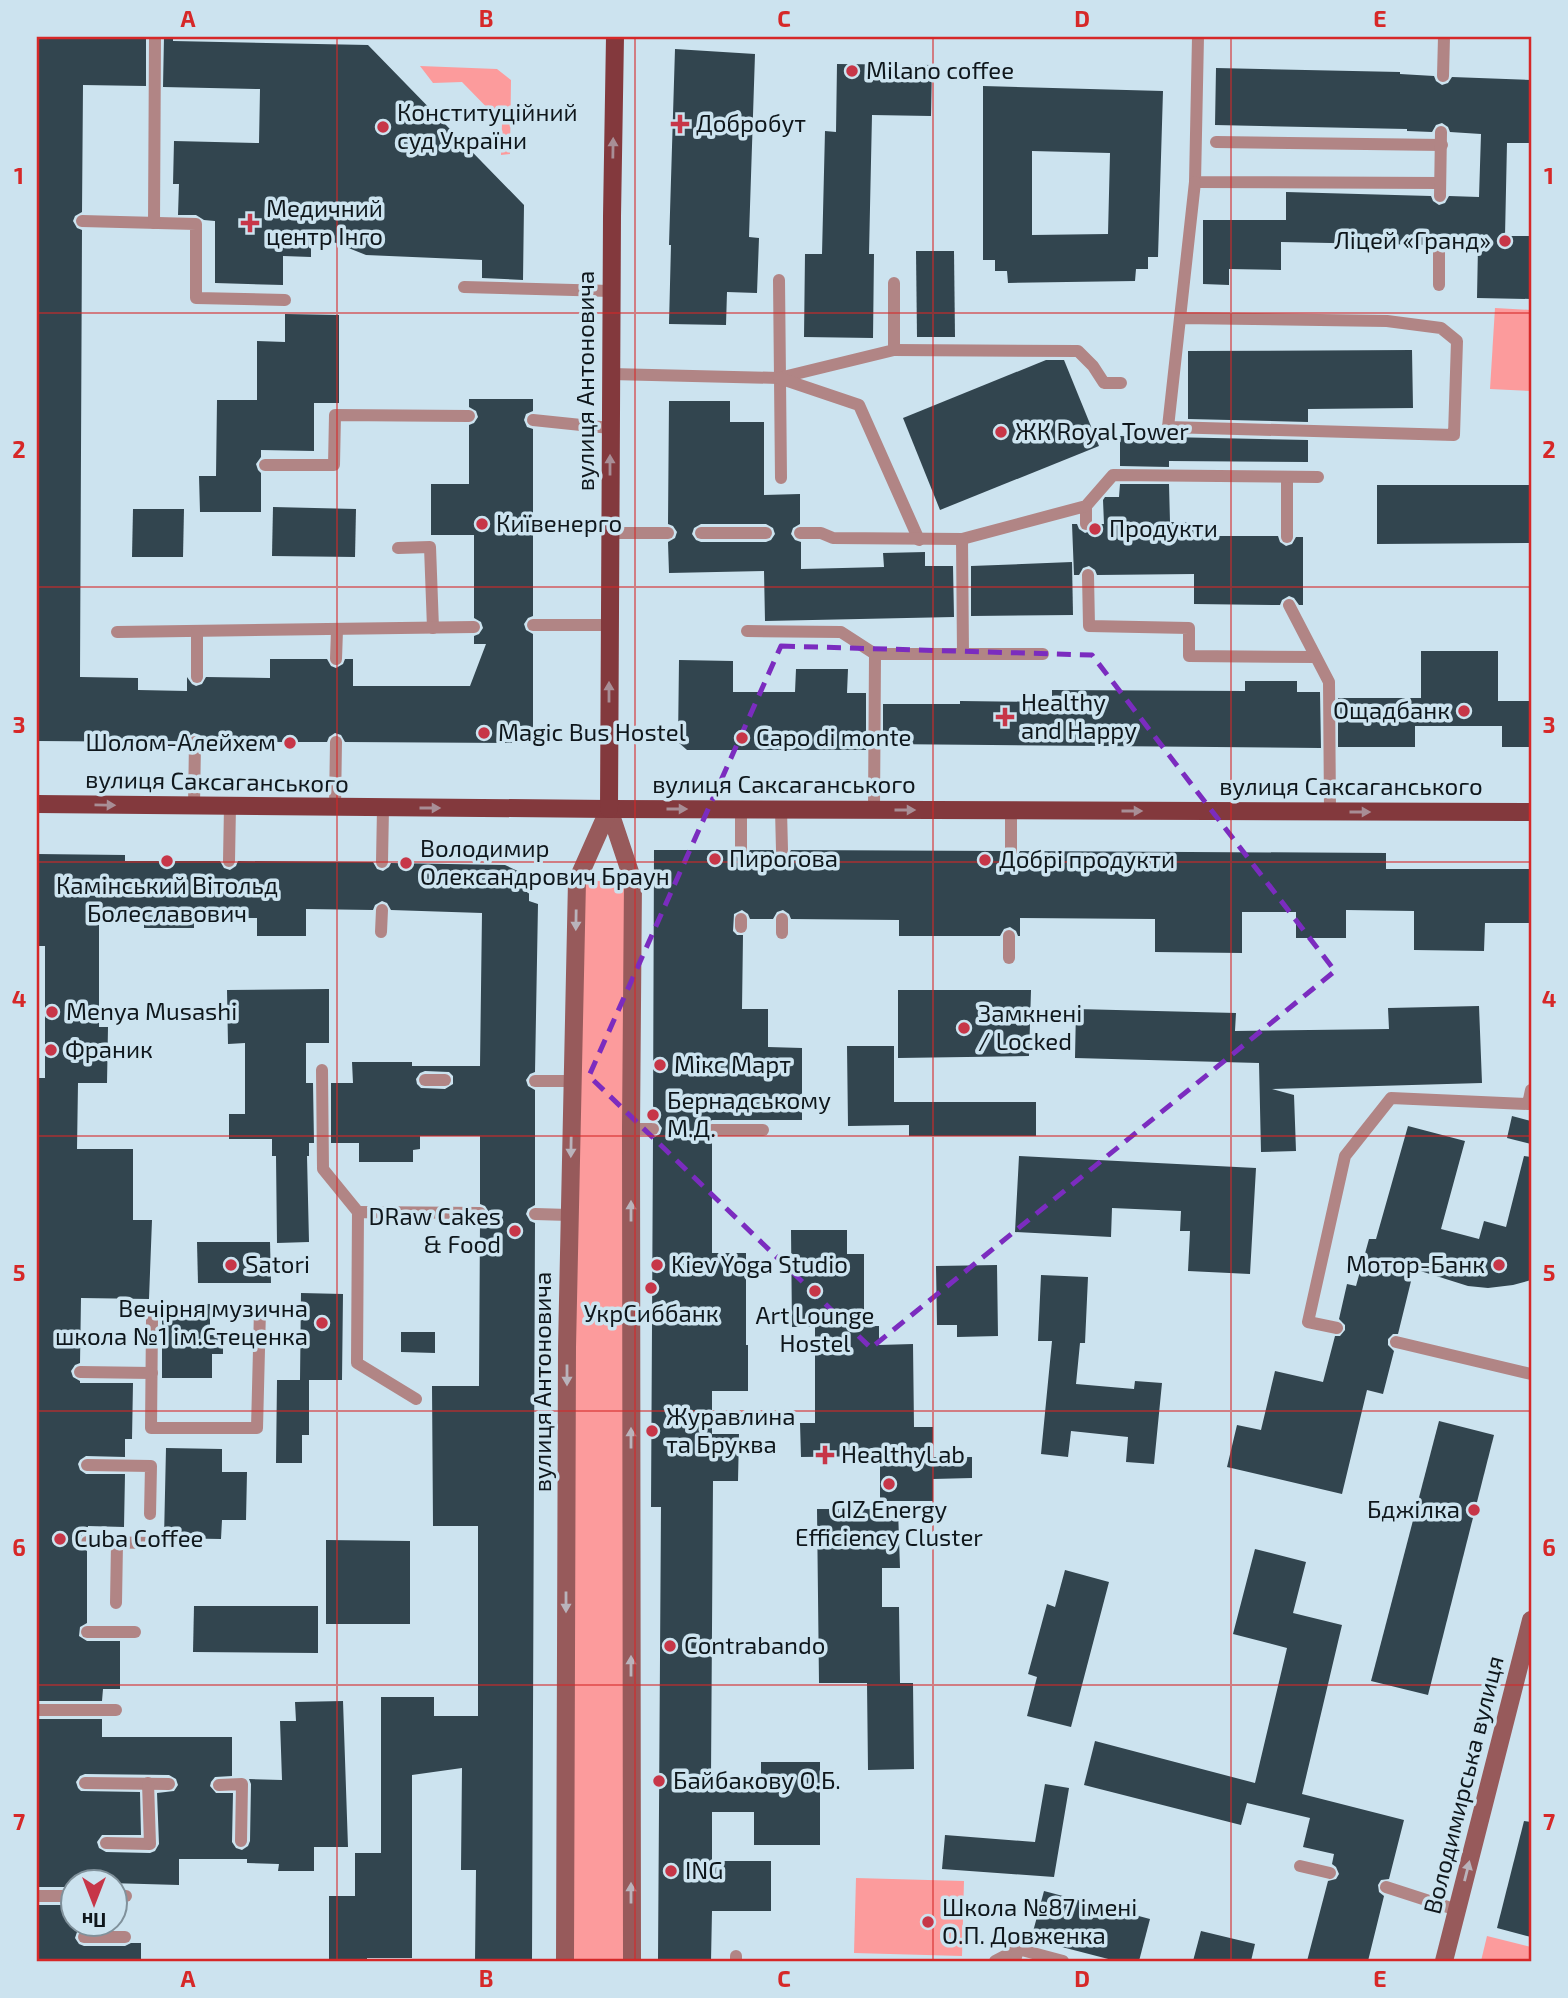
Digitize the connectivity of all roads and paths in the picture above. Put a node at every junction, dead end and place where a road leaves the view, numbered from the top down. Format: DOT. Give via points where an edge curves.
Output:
graph roads {
  1 [pos="155,37"];
  2 [pos="615,37"];
  3 [pos="1198,37"];
  4 [pos="1444,37"];
  5 [pos="1443,76"];
  6 [pos="1216,142"];
  7 [pos="1195,181"];
  8 [pos="82,221"];
  9 [pos="154,223"];
  10 [pos="1439,245"];
  11 [pos="779,279"];
  12 [pos="894,283"];
  13 [pos="1439,285"];
  14 [pos="464,287"];
  15 [pos="611,291"];
  16 [pos="285,300"];
  17 [pos="1181,318"];
  18 [pos="894,350"];
  19 [pos="611,374"];
  20 [pos="779,377"];
  21 [pos="1121,383"];
  22 [pos="469,416"];
  23 [pos="533,420"];
  24 [pos="610,428"];
  25 [pos="265,465"];
  26 [pos="1287,477"];
  27 [pos="1318,477"];
  28 [pos="781,478"];
  29 [pos="1086,506"];
  30 [pos="1086,524"];
  31 [pos="610,533"];
  32 [pos="668,533"];
  33 [pos="701,533"];
  34 [pos="766,533"];
  35 [pos="800,533"];
  36 [pos="1287,537"];
  37 [pos="962,539"];
  38 [pos="919,540"];
  39 [pos="398,548"];
  40 [pos="1088,575"];
  41 [pos="1289,605"];
  42 [pos="533,625"];
  43 [pos="610,625"];
  44 [pos="474,627"];
  45 [pos="432,628"];
  46 [pos="337,629"];
  47 [pos="747,631"];
  48 [pos="117,632"];
  49 [pos="197,632"];
  50 [pos="875,654"];
  51 [pos="963,654"];
  52 [pos="1043,654"];
  53 [pos="1315,657"];
  54 [pos="336,659"];
  55 [pos="197,677"];
  56 [pos="195,742"];
  57 [pos="336,743"];
  58 [pos="37,804"];
  59 [pos="194,806"];
  60 [pos="230,806"];
  61 [pos="335,807"];
  62 [pos="383,808"];
  63 [pos="609,809"];
  64 [pos="741,810"];
  65 [pos="782,810"];
  66 [pos="873,810"];
  67 [pos="1011,811"];
  68 [pos="1330,811"];
  69 [pos="1531,812"];
  70 [pos="741,850"];
  71 [pos="782,850"];
  72 [pos="1011,851"];
  73 [pos="229,861"];
  74 [pos="382,862"];
  75 [pos="382,910"];
  76 [pos="782,919"];
  77 [pos="381,932"];
  78 [pos="782,933"];
  79 [pos="1009,936"];
  80 [pos="1009,958"];
  81 [pos="322,1070"];
  82 [pos="425,1080"];
  83 [pos="446,1080"];
  84 [pos="535,1081"];
  85 [pos="572,1081"];
  86 [pos="1531,1090"];
  87 [pos="631,1129"];
  88 [pos="653,1129"];
  89 [pos="712,1130"];
  90 [pos="763,1130"];
  91 [pos="358,1212"];
  92 [pos="480,1213"];
  93 [pos="535,1214"];
  94 [pos="569,1215"];
  95 [pos="260,1310"];
  96 [pos="152,1320"];
  97 [pos="1336,1328"];
  98 [pos="1396,1342"];
  99 [pos="80,1372"];
  100 [pos="152,1373"];
  101 [pos="1531,1374"];
  102 [pos="416,1399"];
  103 [pos="87,1465"];
  104 [pos="150,1514"];
  105 [pos="88,1542"];
  106 [pos="117,1543"];
  107 [pos="153,1544"];
  108 [pos="116,1603"];
  109 [pos="1531,1620"];
  110 [pos="87,1632"];
  111 [pos="135,1632"];
  112 [pos="37,1710"];
  113 [pos="116,1710"];
  114 [pos="85,1783"];
  115 [pos="149,1783"];
  116 [pos="169,1784"];
  117 [pos="219,1785"];
  118 [pos="240,1841"];
  119 [pos="106,1843"];
  120 [pos="1300,1866"];
  121 [pos="1330,1873"];
  122 [pos="1386,1887"];
  123 [pos="37,1896"];
  124 [pos="60,1896"];
  125 [pos="1457,1910"];
  126 [pos="1017,1955"];
  127 [pos="565,1961"];
  128 [pos="632,1961"];
  129 [pos="995,1961"];
  130 [pos="1063,1961"];
  131 [pos="1444,1961"];
  1 -- 9 [label="lane"];
  15 -- 2 [label="main road, вулиця Антоновича, one-way"];
  3 -- 7 [label="lane"];
  4 -- 5 [label="lane"];
  6 -- 7 [label="lane" via="1441,139 1440,190"];
  7 -- 17 [label="lane"];
  8 -- 9 [label="lane"];
  9 -- 16 [label="lane" via="196,224 196,298"];
  10 -- 13 [label="lane"];
  11 -- 20 [label="lane"];
  12 -- 18 [label="lane"];
  14 -- 15 [label="lane"];
  15 -- 19 [label="main road, вулиця Антоновича"];
  17 -- 17 [label="lane" via="1168,427 1454,435 1457,341 1441,328 1387,321"];
  18 -- 20 [label="lane"];
  18 -- 21 [label="lane" via="1078,351 1104,383"];
  19 -- 20 [label="lane"];
  19 -- 24 [label="main road, вулиця Антоновича"];
  20 -- 28 [label="lane"];
  20 -- 38 [label="lane" via="859,405"];
  22 -- 25 [label="lane" via="335,415 334,465"];
  23 -- 24 [label="lane"];
  31 -- 24 [label="main road, вулиця Антоновича, one-way"];
  26 -- 27 [label="lane"];
  26 -- 29 [label="lane" via="1113,475"];
  26 -- 36 [label="lane"];
  29 -- 30 [label="lane"];
  29 -- 37 [label="lane"];
  31 -- 32 [label="lane"];
  31 -- 43 [label="main road, вулиця Антоновича"];
  33 -- 34 [label="lane"];
  35 -- 38 [label="lane"];
  37 -- 38 [label="lane"];
  37 -- 51 [label="lane"];
  39 -- 45 [label="lane" via="430,547"];
  40 -- 53 [label="lane" via="1089,626 1189,628 1189,656"];
  41 -- 53 [label="lane"];
  42 -- 43 [label="lane"];
  63 -- 43 [label="main road, вулиця Антоновича, one-way"];
  44 -- 45 [label="lane"];
  45 -- 46 [label="lane"];
  46 -- 49 [label="lane"];
  46 -- 54 [label="lane"];
  47 -- 50 [label="lane" via="841,632"];
  48 -- 49 [label="lane"];
  49 -- 55 [label="lane"];
  50 -- 51 [label="lane"];
  50 -- 66 [label="lane"];
  51 -- 52 [label="lane"];
  53 -- 68 [label="lane" via="1329,682"];
  56 -- 59 [label="lane"];
  57 -- 61 [label="lane"];
  58 -- 59 [label="main road, вулиця Саксаганського, one-way"];
  59 -- 60 [label="main road, вулиця Саксаганського"];
  60 -- 61 [label="main road, вулиця Саксаганського"];
  60 -- 73 [label="lane"];
  61 -- 62 [label="main road, вулиця Саксаганського"];
  62 -- 63 [label="main road, вулиця Саксаганського, one-way"];
  62 -- 74 [label="lane"];
  63 -- 64 [label="main road, вулиця Саксаганського, one-way"];
  63 -- 85 [label="street, вулиця Антоновича, one-way" via="577,881"];
  63 -- 87 [label="street, вулиця Антоновича" via="633,881"];
  64 -- 65 [label="main road, вулиця Саксаганського"];
  64 -- 70 [label="lane"];
  65 -- 66 [label="main road, вулиця Саксаганського"];
  65 -- 71 [label="lane"];
  66 -- 67 [label="main road, вулиця Саксаганського, one-way"];
  67 -- 68 [label="main road, вулиця Саксаганського, one-way"];
  67 -- 72 [label="lane"];
  68 -- 69 [label="main road, вулиця Саксаганського, one-way"];
  75 -- 77 [label="lane"];
  76 -- 78 [label="lane"];
  79 -- 80 [label="lane"];
  81 -- 91 [label="lane" via="323,1169"];
  82 -- 83 [label="lane"];
  84 -- 85 [label="lane"];
  85 -- 94 [label="street, вулиця Антоновича, one-way"];
  86 -- 97 [label="lane" via="1528,1104 1391,1098 1345,1156 1308,1322"];
  87 -- 88 [label="lane"];
  128 -- 87 [label="street, вулиця Антоновича, one-way"];
  89 -- 90 [label="lane"];
  91 -- 92 [label="lane"];
  91 -- 102 [label="lane" via="357,1363"];
  93 -- 94 [label="lane"];
  94 -- 127 [label="street, вулиця Антоновича, one-way"];
  95 -- 100 [label="lane" via="257,1428 151,1428"];
  96 -- 100 [label="lane"];
  98 -- 101 [label="lane"];
  99 -- 100 [label="lane"];
  103 -- 104 [label="lane" via="151,1466"];
  105 -- 106 [label="lane"];
  106 -- 107 [label="lane"];
  106 -- 108 [label="lane"];
  125 -- 109 [label="street, Володимирська вулиця, one-way"];
  110 -- 111 [label="lane"];
  112 -- 113 [label="lane"];
  114 -- 115 [label="lane"];
  115 -- 116 [label="lane"];
  115 -- 119 [label="lane" via="150,1844"];
  117 -- 118 [label="lane" via="242,1784"];
  120 -- 121 [label="lane"];
  122 -- 125 [label="lane"];
  123 -- 124 [label="lane"];
  125 -- 131 [label="street, Володимирська вулиця"];
  126 -- 129 [label="lane"];
  126 -- 130 [label="lane"];
}
